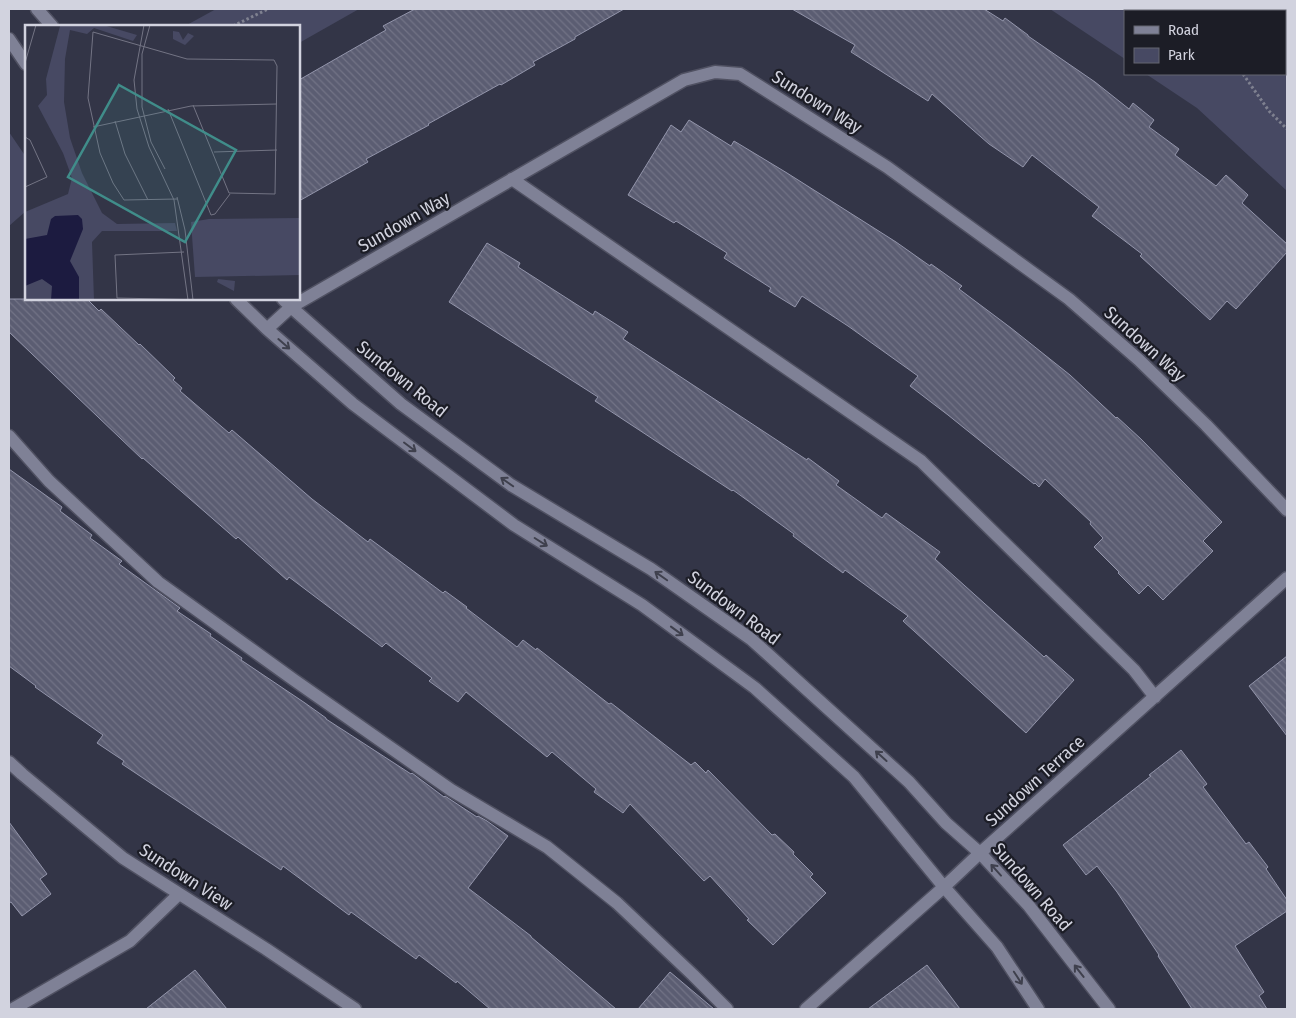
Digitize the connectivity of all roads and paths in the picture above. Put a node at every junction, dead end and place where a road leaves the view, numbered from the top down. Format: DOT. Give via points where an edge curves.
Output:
graph roads {
  1 [pos="37,9"];
  2 [pos="268,9"];
  3 [pos="51,25"];
  4 [pos="235,25"];
  5 [pos="9,39"];
  6 [pos="25,63"];
  7 [pos="1245,75"];
  8 [pos="1287,129"];
  9 [pos="512,179"];
  10 [pos="300,296"];
  11 [pos="237,300"];
  12 [pos="287,303"];
  13 [pos="267,329"];
  14 [pos="9,436"];
  15 [pos="1287,510"];
  16 [pos="1287,578"];
  17 [pos="1155,697"];
  18 [pos="9,762"];
  19 [pos="980,853"];
  20 [pos="944,887"];
  21 [pos="179,894"];
  22 [pos="13,1009"];
  23 [pos="355,1009"];
  24 [pos="728,1009"];
  25 [pos="806,1009"];
  26 [pos="1038,1009"];
  27 [pos="1109,1009"];
  1 -- 3 [label="street"];
  2 -- 4 [label="path"];
  5 -- 6 [label="street"];
  7 -- 8 [label="path" via="1269,111"];
  9 -- 10 [label="street, Sundown Way"];
  9 -- 15 [label="street, Sundown Way" via="684,80 715,72 740,74 887,167 1069,299 1139,360"];
  9 -- 17 [label="street" via="921,461 1134,670"];
  11 -- 13 [label="street"];
  12 -- 13 [label="street, Sundown Way"];
  19 -- 12 [label="street, Sundown Road, one-way" via="946,823 909,782 751,639 651,569 511,485 401,404"];
  13 -- 20 [label="street, one-way" via="353,404 514,525 642,605 755,688 854,777"];
  14 -- 24 [label="street" via="49,481 158,582 452,790 547,847 617,903"];
  16 -- 17 [label="street, Sundown Terrace"];
  17 -- 19 [label="street, Sundown Terrace"];
  18 -- 21 [label="street, Sundown View" via="123,858"];
  19 -- 20 [label="street, Sundown Terrace"];
  27 -- 19 [label="street, Sundown Road, one-way" via="1029,906"];
  20 -- 25 [label="street, Sundown Terrace"];
  20 -- 26 [label="street, one-way" via="997,947"];
  21 -- 22 [label="street" via="130,941"];
  21 -- 23 [label="street, Sundown View"];
}
